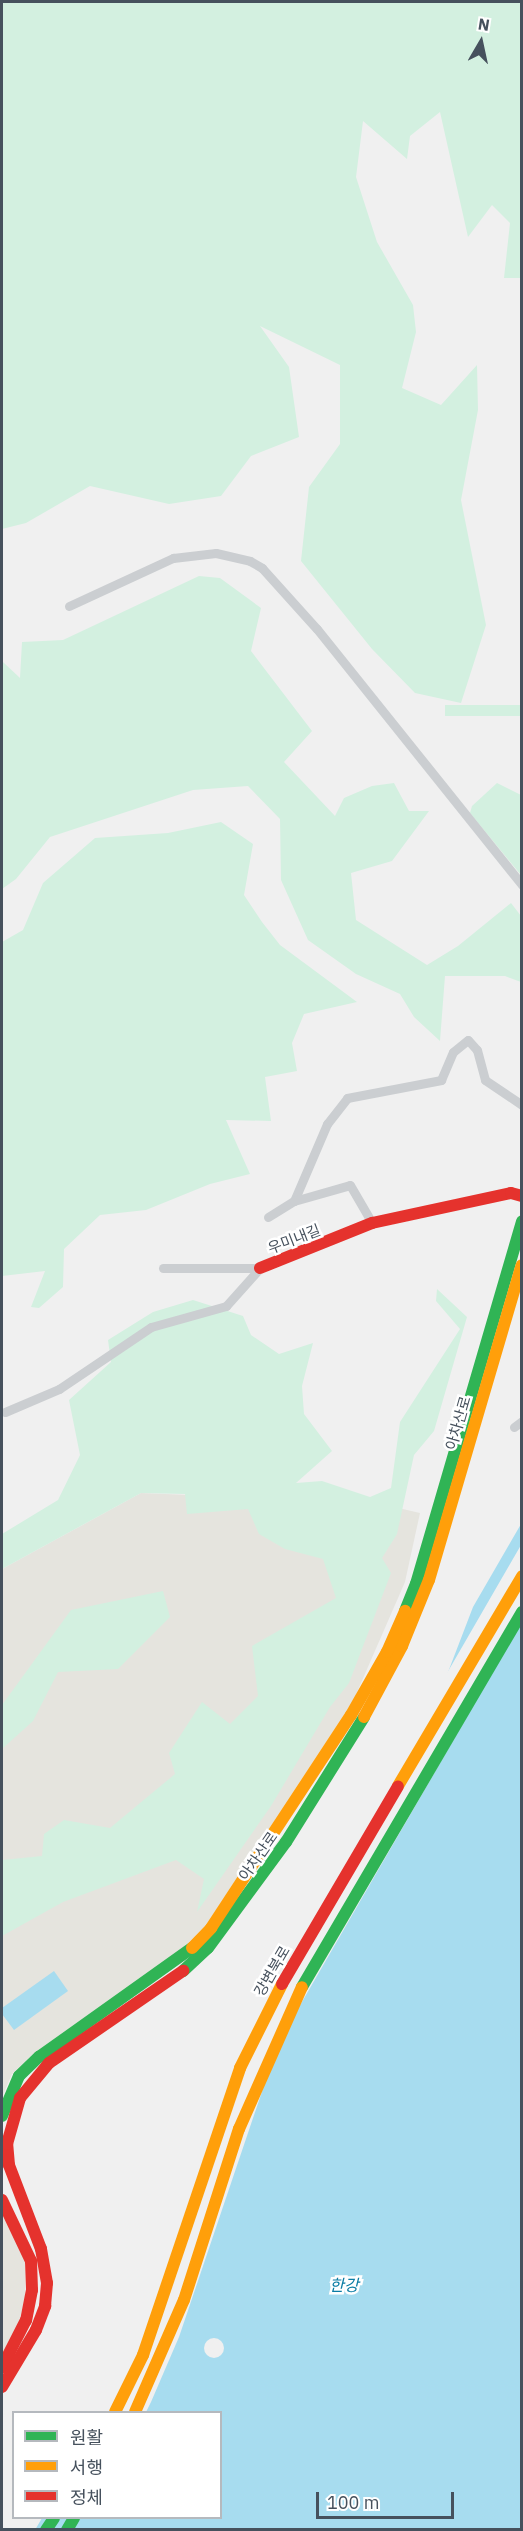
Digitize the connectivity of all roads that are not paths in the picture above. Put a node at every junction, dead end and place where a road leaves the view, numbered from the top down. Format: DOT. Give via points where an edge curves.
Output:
graph roads {
  1 [pos="69,606"];
  2 [pos="522,885"];
  3 [pos="522,1105"];
  4 [pos="522,1196"];
  5 [pos="294,1201"];
  6 [pos="268,1217"];
  7 [pos="522,1221"];
  8 [pos="372,1223"];
  9 [pos="522,1265"];
  10 [pos="163,1268"];
  11 [pos="260,1268"];
  12 [pos="5,1412"];
  13 [pos="522,1576"];
  14 [pos="522,1612"];
  15 [pos="2,2116"];
  16 [pos="2,2200"];
  17 [pos="2,2367"];
  18 [pos="2,2387"];
  19 [pos="115,2411"];
  20 [pos="135,2411"];
  1 -- 2 [label="street" via="173,558 216,553 262,568"];
  3 -- 5 [label="street" via="485,1080 477,1050 468,1040 453,1052 441,1080 347,1098 327,1124"];
  4 -- 8 [label="main road, 우미내길" via="511,1193"];
  5 -- 6 [label="street"];
  5 -- 8 [label="street" via="350,1185"];
  7 -- 15 [label="main road, 아차산로" via="416,1584 387,1652 351,1715 211,1928 185,1955 39,2057 19,2076"];
  8 -- 11 [label="main road, 우미내길"];
  9 -- 18 [label="main road, 아차산로" via="429,1580 402,1646 356,1731 261,1878 191,1965 63,2052 20,2098 7,2144 9,2165 41,2249 47,2283 45,2306 36,2330"];
  10 -- 11 [label="street"];
  11 -- 12 [label="street, 우미내길" via="226,1306 151,1327 59,1389"];
  13 -- 19 [label="main road, 강변북로" via="267,2009 240,2068 155,2322"];
  14 -- 20 [label="main road" via="289,2008 259,2075 184,2300"];
  16 -- 17 [label="main road" via="31,2261 32,2290 26,2320"];
}
